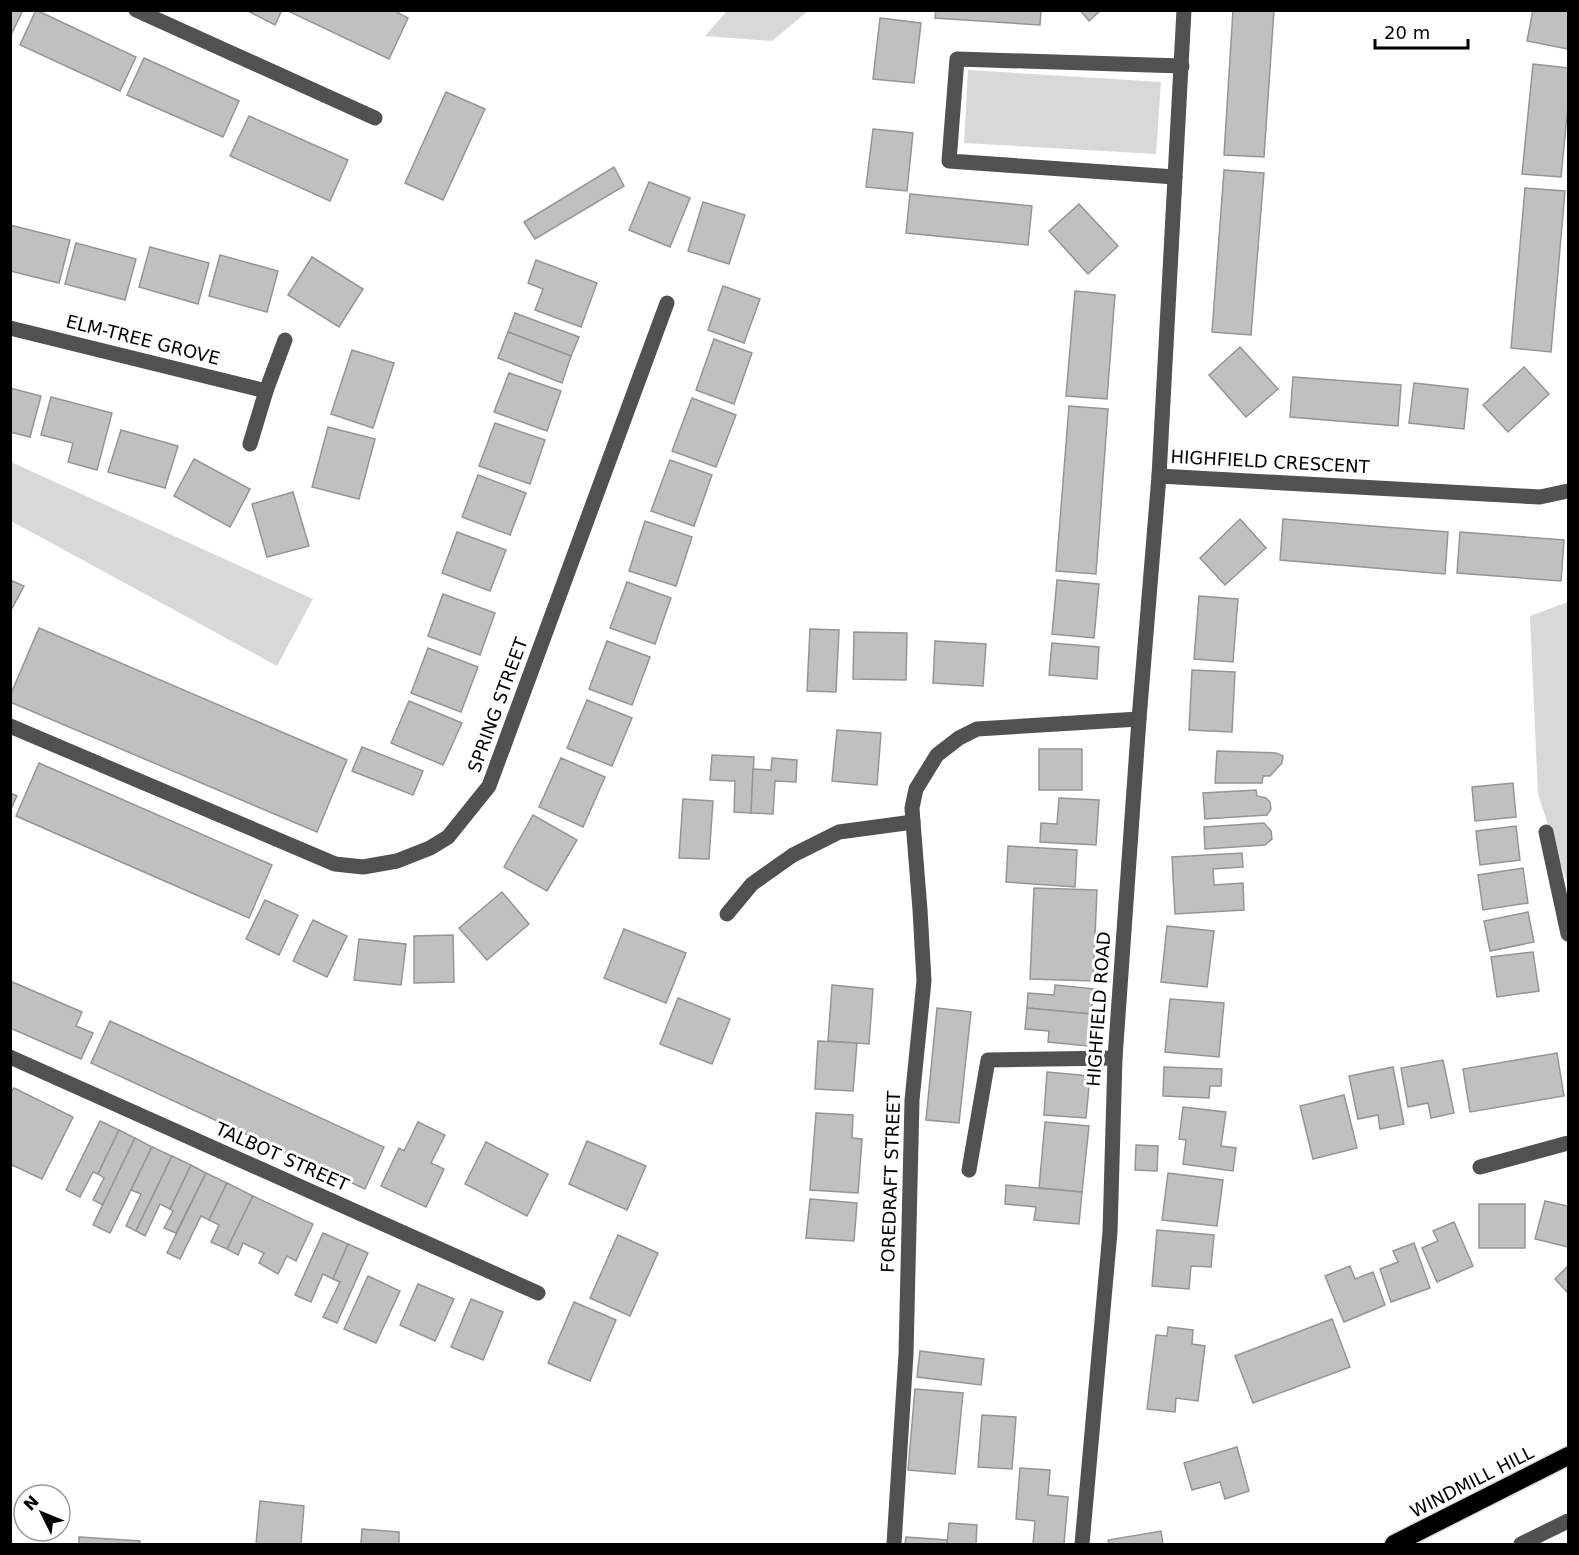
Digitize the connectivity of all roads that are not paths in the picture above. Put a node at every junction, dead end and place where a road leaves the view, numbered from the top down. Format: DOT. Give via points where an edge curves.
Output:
graph roads {
  1 [pos="136,10"];
  2 [pos="1184,10"];
  3 [pos="1182,66"];
  4 [pos="375,118"];
  5 [pos="1175,177"];
  6 [pos="667,303"];
  7 [pos="10,328"];
  8 [pos="285,340"];
  9 [pos="266,391"];
  10 [pos="250,444"];
  11 [pos="1159,476"];
  12 [pos="1569,491"];
  13 [pos="1139,719"];
  14 [pos="10,726"];
  15 [pos="913,822"];
  16 [pos="1546,832"];
  17 [pos="728,914"];
  18 [pos="1569,934"];
  19 [pos="10,1057"];
  20 [pos="1114,1058"];
  21 [pos="1569,1143"];
  22 [pos="1480,1167"];
  23 [pos="969,1170"];
  24 [pos="538,1293"];
  25 [pos="1569,1456"];
  26 [pos="1569,1521"];
  27 [pos="894,1545"];
  28 [pos="1082,1545"];
  29 [pos="1394,1545"];
  30 [pos="1521,1545"];
  1 -- 4 [label="street"];
  2 -- 3 [label="street, HIGHFIELD CRESCENT"];
  3 -- 5 [label="street, HIGHFIELD CRESCENT"];
  3 -- 5 [label="street" via="957,59 949,161"];
  5 -- 11 [label="street, HIGHFIELD CRESCENT"];
  6 -- 14 [label="street, SPRING STREET" via="489,786 448,837 397,861 363,867 335,864"];
  7 -- 9 [label="street, ELM-TREE GROVE"];
  8 -- 9 [label="street"];
  9 -- 10 [label="street"];
  11 -- 12 [label="street, HIGHFIELD CRESCENT" via="1540,497"];
  11 -- 13 [label="street, HIGHFIELD ROAD"];
  13 -- 15 [label="street, FOREDRAFT STREET" via="977,729 937,754 916,789"];
  13 -- 20 [label="street, HIGHFIELD ROAD"];
  15 -- 17 [label="street" via="839,832 793,855 752,884"];
  15 -- 27 [label="street, FOREDRAFT STREET" via="924,981 912,1100 906,1354"];
  16 -- 18 [label="street"];
  19 -- 24 [label="street, TALBOT STREET"];
  20 -- 23 [label="street" via="988,1059"];
  20 -- 28 [label="street, HIGHFIELD ROAD" via="1110,1232"];
  21 -- 22 [label="street"];
  25 -- 29 [label="highway, WINDMILL HILL"];
  26 -- 30 [label="street"];
}
